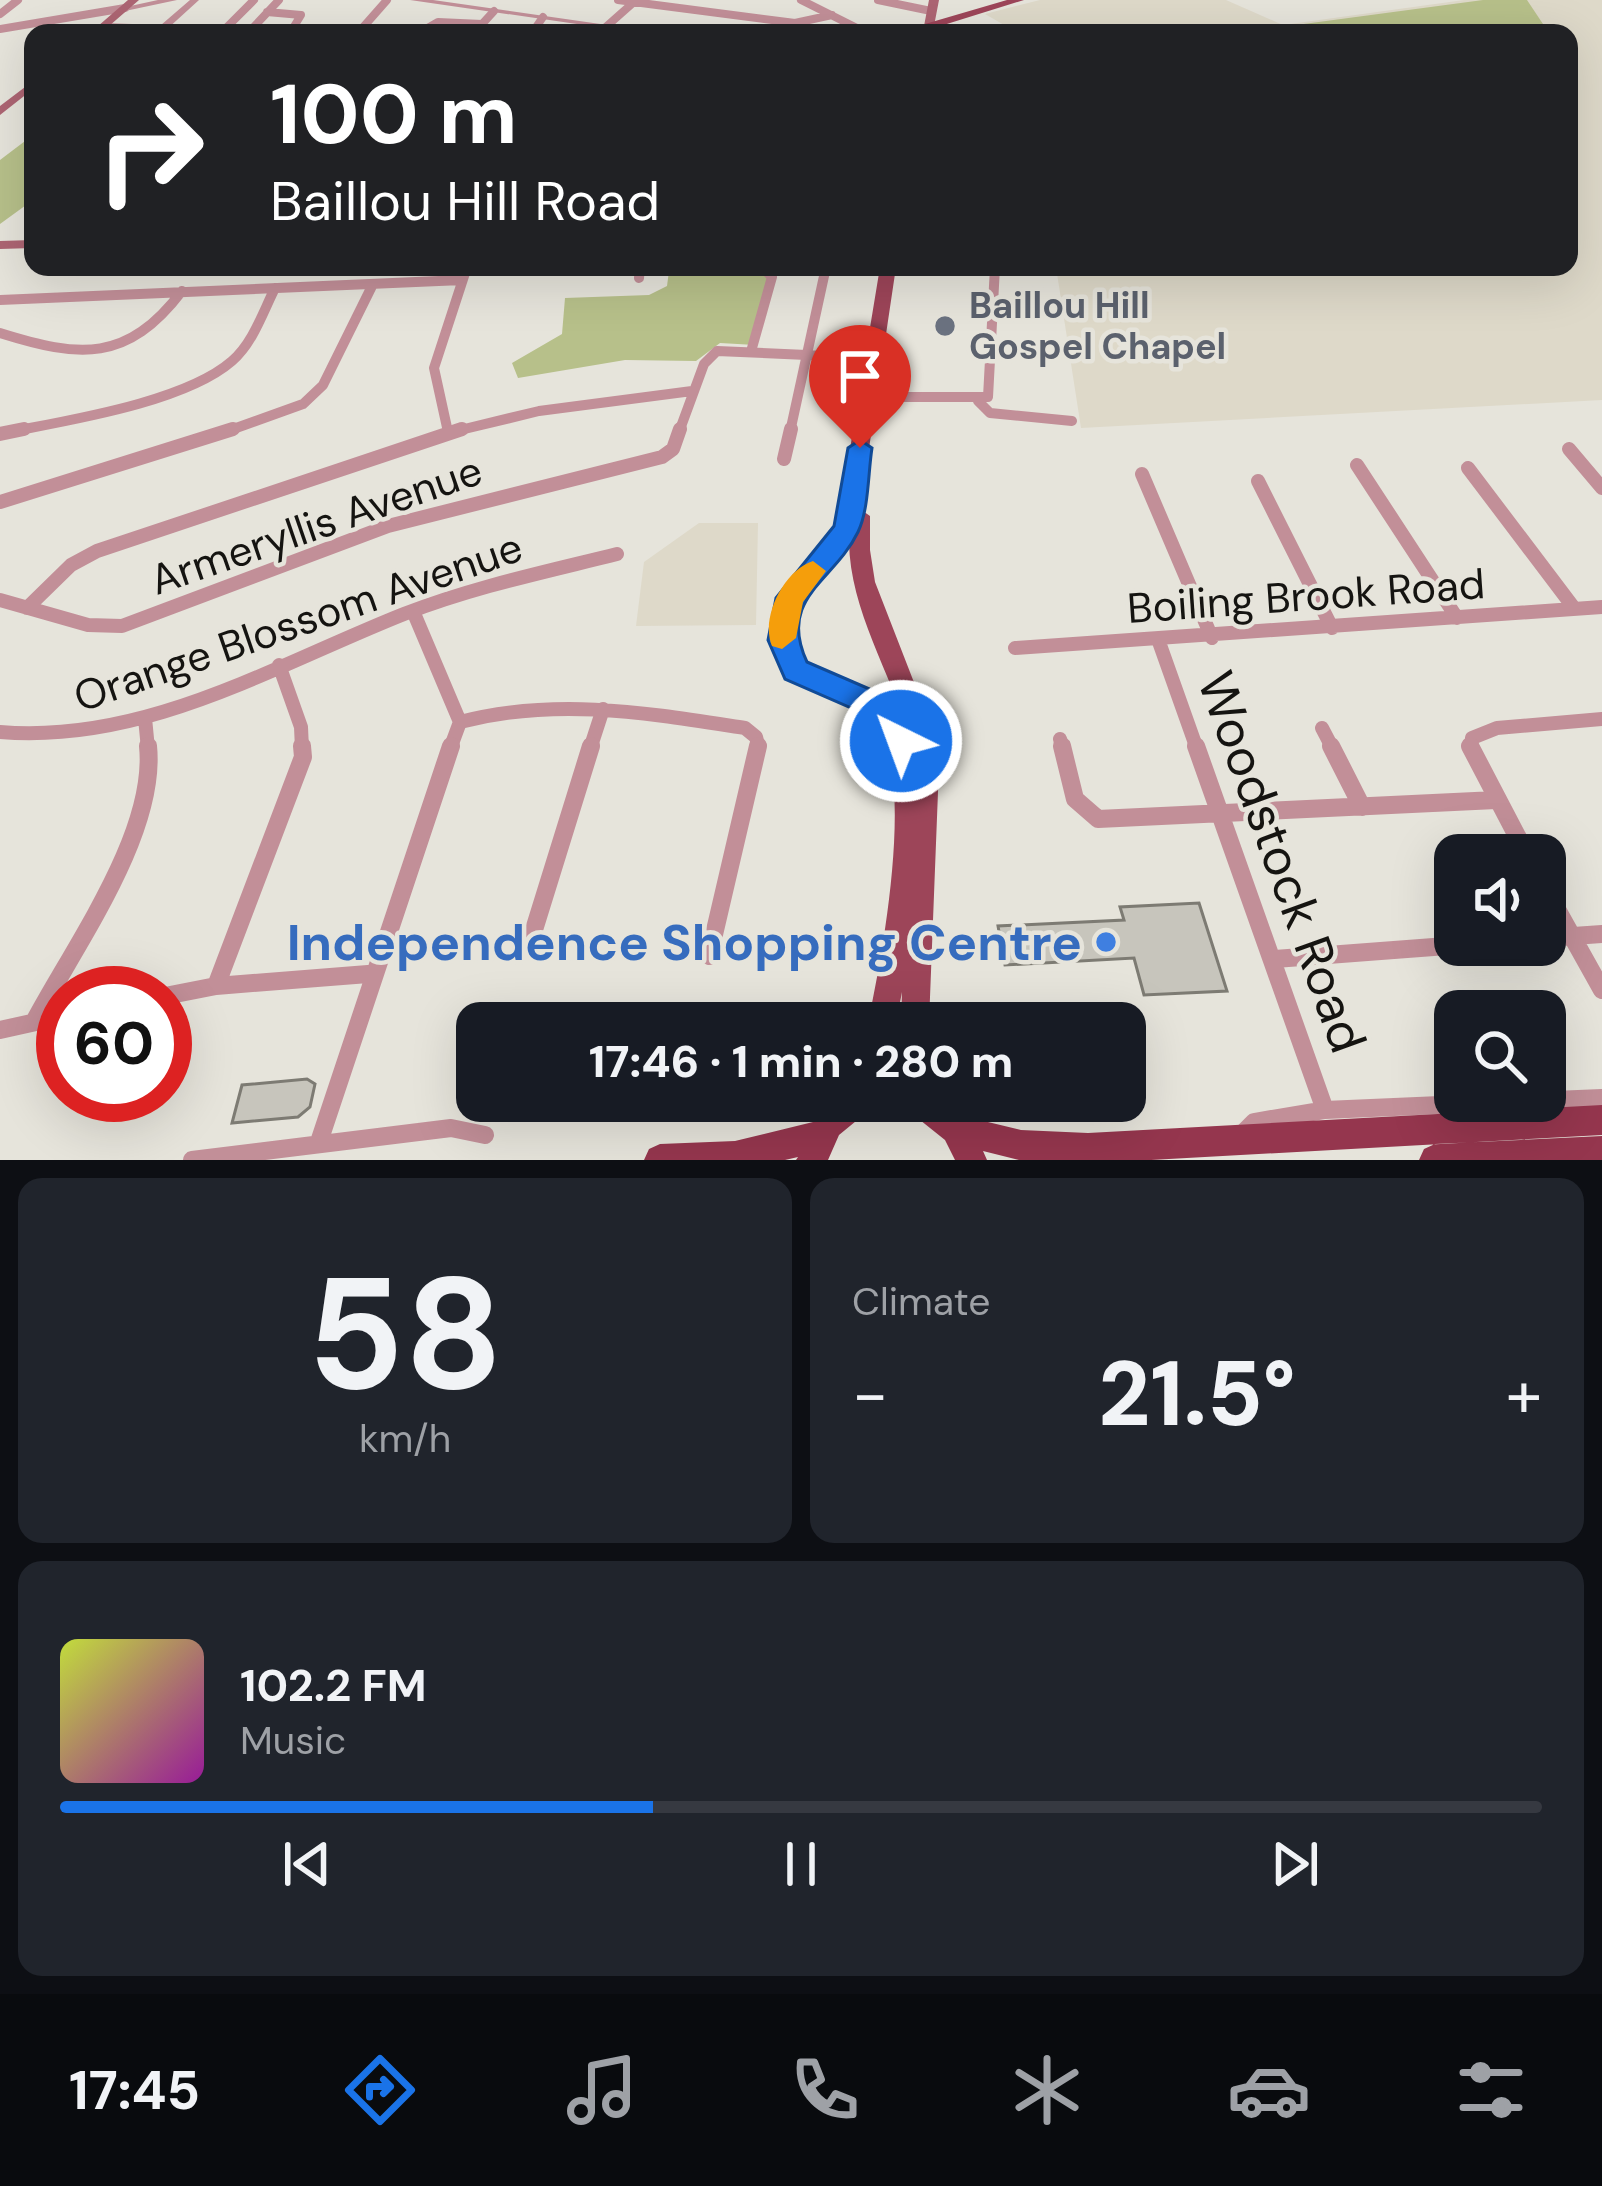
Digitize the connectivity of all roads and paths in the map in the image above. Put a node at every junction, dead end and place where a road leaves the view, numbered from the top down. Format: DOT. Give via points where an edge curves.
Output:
graph roads {
  1 [pos="18,0"];
  2 [pos="173,0"];
  3 [pos="196,0"];
  4 [pos="254,0"];
  5 [pos="279,0"];
  6 [pos="388,0"];
  7 [pos="414,0"];
  8 [pos="618,0"];
  9 [pos="712,0"];
  10 [pos="801,0"];
  11 [pos="878,0"];
  12 [pos="1019,0"];
  13 [pos="634,2"];
  14 [pos="129,4"];
  15 [pos="494,11"];
  16 [pos="702,11"];
  17 [pos="268,12"];
  18 [pos="0,14"];
  19 [pos="832,15"];
  20 [pos="543,17"];
  21 [pos="936,20"];
  22 [pos="482,23"];
  23 [pos="26,24"];
  24 [pos="106,24"];
  25 [pos="168,24"];
  26 [pos="230,24"];
  27 [pos="257,24"];
  28 [pos="297,24"];
  29 [pos="366,24"];
  30 [pos="435,24"];
  31 [pos="538,24"];
  32 [pos="577,24"];
  33 [pos="608,24"];
  34 [pos="850,24"];
  35 [pos="24,92"];
  36 [pos="0,112"];
  37 [pos="440,276"];
  38 [pos="464,276"];
  39 [pos="771,276"];
  40 [pos="824,276"];
  41 [pos="887,276"];
  42 [pos="900,276"];
  43 [pos="995,276"];
  44 [pos="373,284"];
  45 [pos="275,288"];
  46 [pos="182,291"];
  47 [pos="0,300"];
  48 [pos="0,334"];
  49 [pos="752,348"];
  50 [pos="806,353"];
  51 [pos="874,358"];
  52 [pos="692,392"];
  53 [pos="880,397"];
  54 [pos="978,400"];
  55 [pos="1072,421"];
  56 [pos="448,433"];
  57 [pos="0,434"];
  58 [pos="1569,449"];
  59 [pos="784,459"];
  60 [pos="1357,464"];
  61 [pos="1468,468"];
  62 [pos="1142,475"];
  63 [pos="1258,481"];
  64 [pos="1602,488"];
  65 [pos="0,502"];
  66 [pos="616,554"];
  67 [pos="828,557"];
  68 [pos="859,561"];
  69 [pos="0,600"];
  70 [pos="1602,607"];
  71 [pos="27,608"];
  72 [pos="1574,608"];
  73 [pos="413,611"];
  74 [pos="1456,618"];
  75 [pos="1332,628"];
  76 [pos="1212,638"];
  77 [pos="1159,642"];
  78 [pos="1015,649"];
  79 [pos="279,665"];
  80 [pos="906,690"];
  81 [pos="878,706"];
  82 [pos="603,709"];
  83 [pos="145,718"];
  84 [pos="1602,719"];
  85 [pos="460,722"];
  86 [pos="1322,728"];
  87 [pos="0,732"];
  88 [pos="1060,739"];
  89 [pos="1496,800"];
  90 [pos="1362,808"];
  91 [pos="1224,817"];
  92 [pos="1515,834"];
  93 [pos="1566,925"];
  94 [pos="533,933"];
  95 [pos="1602,934"];
  96 [pos="1566,936"];
  97 [pos="1572,936"];
  98 [pos="1434,947"];
  99 [pos="709,956"];
  100 [pos="1275,959"];
  101 [pos="368,974"];
  102 [pos="216,986"];
  103 [pos="1602,990"];
  104 [pos="192,991"];
  105 [pos="885,1002"];
  106 [pos="916,1002"];
  107 [pos="34,1022"];
  108 [pos="0,1030"];
  109 [pos="1602,1098"];
  110 [pos="1325,1110"];
  111 [pos="1602,1120"];
  112 [pos="837,1122"];
  113 [pos="944,1122"];
  114 [pos="974,1122"];
  115 [pos="485,1135"];
  116 [pos="319,1142"];
  117 [pos="1233,1143"];
  118 [pos="816,1148"];
  119 [pos="1602,1150"];
  120 [pos="193,1160"];
  121 [pos="660,1160"];
  122 [pos="971,1160"];
  123 [pos="1435,1160"];
  1 -- 18 [label="street"];
  2 -- 14 [label="street"];
  3 -- 25 [label="street"];
  4 -- 26 [label="street"];
  5 -- 17 [label="street"];
  6 -- 29 [label="street"];
  7 -- 15 [label="street"];
  8 -- 13 [label="street"];
  9 -- 16 [label="street"];
  10 -- 19 [label="street"];
  11 -- 21 [label="street"];
  12 -- 21 [label="main road"];
  13 -- 16 [label="street"];
  13 -- 33 [label="street"];
  14 -- 23 [label="street"];
  14 -- 24 [label="main road"];
  15 -- 20 [label="street"];
  15 -- 22 [label="street"];
  16 -- 19 [label="street" via="802,23"];
  17 -- 27 [label="street"];
  17 -- 28 [label="street" via="303,16"];
  19 -- 34 [label="street"];
  20 -- 31 [label="street"];
  20 -- 32 [label="street"];
  22 -- 30 [label="street"];
  35 -- 36 [label="main road"];
  37 -- 44 [label="street"];
  38 -- 56 [label="street" via="434,368"];
  39 -- 49 [label="street"];
  40 -- 50 [label="street"];
  41 -- 51 [label="main road"];
  42 -- 53 [label="main road"];
  43 -- 54 [label="street" via="991,391"];
  44 -- 45 [label="street"];
  44 -- 65 [label="street" via="323,385 303,404"];
  45 -- 46 [label="street"];
  45 -- 57 [label="street" via="240,352 217,372"];
  46 -- 47 [label="street"];
  46 -- 48 [label="street" via="148,334 100,350 64,354"];
  49 -- 50 [label="street"];
  49 -- 52 [label="street, Armeryllis Avenue" via="717,351"];
  50 -- 51 [label="street"];
  50 -- 59 [label="street"];
  51 -- 67 [label="main road" via="847,529"];
  52 -- 56 [label="street"];
  52 -- 71 [label="street, Armeryllis Avenue" via="674,449 650,462 447,508 122,626"];
  53 -- 54 [label="street"];
  53 -- 68 [label="main road"];
  54 -- 55 [label="street" via="991,413"];
  56 -- 71 [label="street" via="97,551"];
  58 -- 64 [label="street"];
  60 -- 74 [label="street"];
  61 -- 72 [label="street"];
  62 -- 76 [label="street"];
  63 -- 75 [label="street"];
  66 -- 73 [label="street, Orange Blossom Avenue"];
  67 -- 68 [label="main road"];
  67 -- 81 [label="main road" via="790,598 782,620 787,656 804,676"];
  68 -- 80 [label="main road"];
  69 -- 71 [label="street, Armeryllis Avenue"];
  70 -- 72 [label="street, Boiling Brook Road"];
  72 -- 74 [label="street, Boiling Brook Road"];
  73 -- 79 [label="street, Orange Blossom Avenue"];
  73 -- 85 [label="street"];
  74 -- 75 [label="street, Boiling Brook Road"];
  75 -- 76 [label="street, Boiling Brook Road"];
  76 -- 77 [label="street, Boiling Brook Road"];
  77 -- 78 [label="street, Boiling Brook Road"];
  77 -- 91 [label="street, Woodstock Road"];
  79 -- 83 [label="street, Orange Blossom Avenue"];
  79 -- 102 [label="street" via="302,727 303,757"];
  80 -- 81 [label="main road"];
  80 -- 106 [label="main road" via="928,782"];
  81 -- 105 [label="main road" via="901,741 905,768 902,890"];
  82 -- 85 [label="street" via="511,706"];
  82 -- 94 [label="street"];
  82 -- 99 [label="street" via="745,728 757,737 760,755"];
  83 -- 87 [label="street, Orange Blossom Avenue" via="62,738"];
  83 -- 107 [label="street" via="152,776 138,826"];
  84 -- 89 [label="street" via="1497,728 1472,738"];
  85 -- 101 [label="street"];
  86 -- 90 [label="street"];
  88 -- 91 [label="street" via="1088,815"];
  89 -- 90 [label="street"];
  89 -- 92 [label="street"];
  90 -- 91 [label="street"];
  91 -- 100 [label="street, Woodstock Road"];
  93 -- 97 [label="street"];
  95 -- 97 [label="street"];
  96 -- 97 [label="street"];
  97 -- 103 [label="street"];
  98 -- 100 [label="street"];
  100 -- 110 [label="street, Woodstock Road"];
  101 -- 102 [label="street"];
  101 -- 116 [label="street"];
  102 -- 104 [label="street"];
  107 -- 108 [label="street"];
  109 -- 110 [label="street"];
  110 -- 117 [label="street" via="1254,1122"];
  111 -- 117 [label="highway"];
  112 -- 118 [label="highway"];
  113 -- 122 [label="highway"];
  114 -- 117 [label="highway" via="1058,1148"];
  115 -- 116 [label="street" via="451,1128"];
  116 -- 120 [label="street"];
  118 -- 121 [label="highway"];
  119 -- 123 [label="highway"];
}
